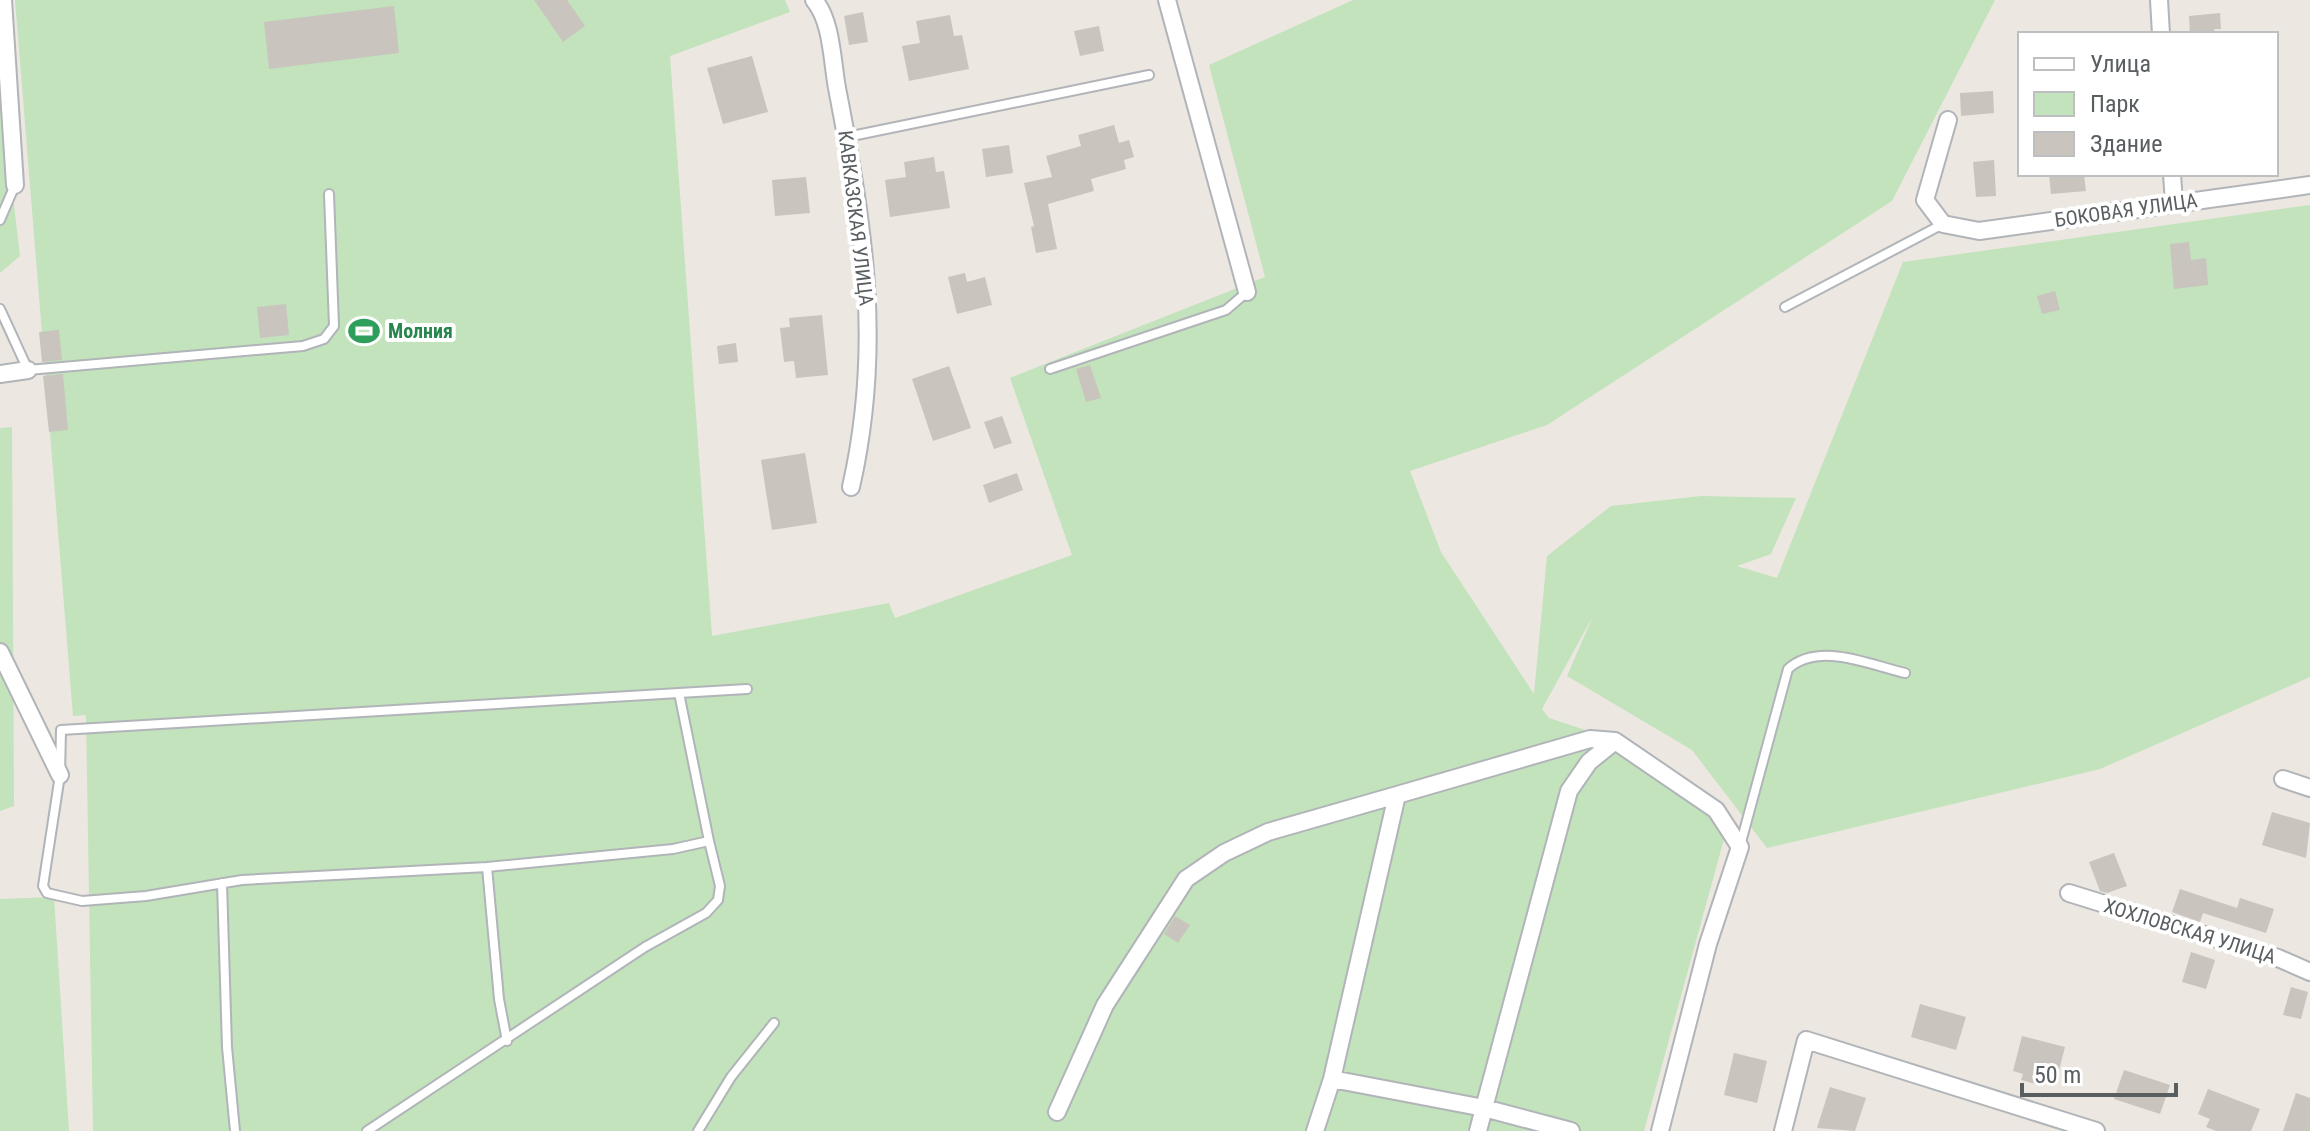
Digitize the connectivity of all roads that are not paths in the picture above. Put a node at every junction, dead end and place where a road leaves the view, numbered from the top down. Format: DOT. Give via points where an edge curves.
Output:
graph roads {
  1 [pos="3,0"];
  2 [pos="814,0"];
  3 [pos="1167,0"];
  4 [pos="2159,0"];
  5 [pos="2161,32"];
  6 [pos="1149,75"];
  7 [pos="1948,120"];
  8 [pos="847,137"];
  9 [pos="2172,176"];
  10 [pos="15,185"];
  11 [pos="2310,185"];
  12 [pos="329,194"];
  13 [pos="2174,203"];
  14 [pos="0,220"];
  15 [pos="1943,224"];
  16 [pos="1247,292"];
  17 [pos="1785,307"];
  18 [pos="0,309"];
  19 [pos="1050,369"];
  20 [pos="28,370"];
  21 [pos="0,374"];
  22 [pos="851,487"];
  23 [pos="0,652"];
  24 [pos="1905,673"];
  25 [pos="747,689"];
  26 [pos="679,693"];
  27 [pos="1615,741"];
  28 [pos="60,775"];
  29 [pos="2283,779"];
  30 [pos="2310,788"];
  31 [pos="1397,795"];
  32 [pos="709,841"];
  33 [pos="1740,847"];
  34 [pos="487,867"];
  35 [pos="222,883"];
  36 [pos="2069,893"];
  37 [pos="2310,972"];
  38 [pos="774,1023"];
  39 [pos="507,1041"];
  40 [pos="1332,1079"];
  41 [pos="1484,1108"];
  42 [pos="1057,1112"];
  43 [pos="2064,1126"];
  44 [pos="235,1131"];
  45 [pos="367,1131"];
  46 [pos="698,1131"];
  47 [pos="1315,1131"];
  48 [pos="1478,1131"];
  49 [pos="1571,1131"];
  50 [pos="1660,1131"];
  51 [pos="1783,1131"];
  52 [pos="2096,1131"];
  1 -- 10 [label="street"];
  2 -- 8 [label="street, КАВКАЗСКАЯ УЛИЦА" via="824,18"];
  3 -- 16 [label="street"];
  4 -- 5 [label="street"];
  6 -- 8 [label="lane"];
  7 -- 15 [label="street" via="1925,200"];
  8 -- 22 [label="street, КАВКАЗСКАЯ УЛИЦА" via="868,288 870,354 865,425"];
  9 -- 13 [label="street"];
  10 -- 14 [label="lane"];
  11 -- 13 [label="street, БОКОВАЯ УЛИЦА"];
  12 -- 20 [label="lane" via="334,326 324,339 303,346"];
  13 -- 15 [label="street, БОКОВАЯ УЛИЦА" via="1979,231"];
  15 -- 17 [label="lane"];
  16 -- 19 [label="lane" via="1226,310"];
  18 -- 20 [label="lane"];
  20 -- 21 [label="street"];
  23 -- 28 [label="street"];
  24 -- 33 [label="lane" via="1828,655 1806,658 1788,669"];
  25 -- 26 [label="lane"];
  26 -- 28 [label="lane" via="61,730"];
  26 -- 32 [label="lane"];
  27 -- 31 [label="street" via="1590,739"];
  27 -- 33 [label="street" via="1716,810"];
  27 -- 41 [label="street" via="1589,762 1569,791"];
  28 -- 35 [label="lane" via="42,879 47,893 82,901"];
  29 -- 30 [label="street"];
  31 -- 40 [label="street"];
  31 -- 42 [label="street" via="1268,832 1186,879 1105,1005"];
  32 -- 34 [label="lane"];
  32 -- 39 [label="lane" via="720,886 718,900 706,913 645,947"];
  33 -- 50 [label="street" via="1708,944"];
  34 -- 35 [label="lane"];
  34 -- 39 [label="lane"];
  35 -- 44 [label="lane"];
  36 -- 37 [label="street, ХОХЛОВСКАЯ УЛИЦА"];
  38 -- 46 [label="lane" via="731,1077"];
  39 -- 45 [label="lane"];
  40 -- 41 [label="street"];
  40 -- 47 [label="street"];
  41 -- 48 [label="street"];
  41 -- 49 [label="street"];
  43 -- 51 [label="street" via="1806,1040"];
  43 -- 52 [label="street"];
}
